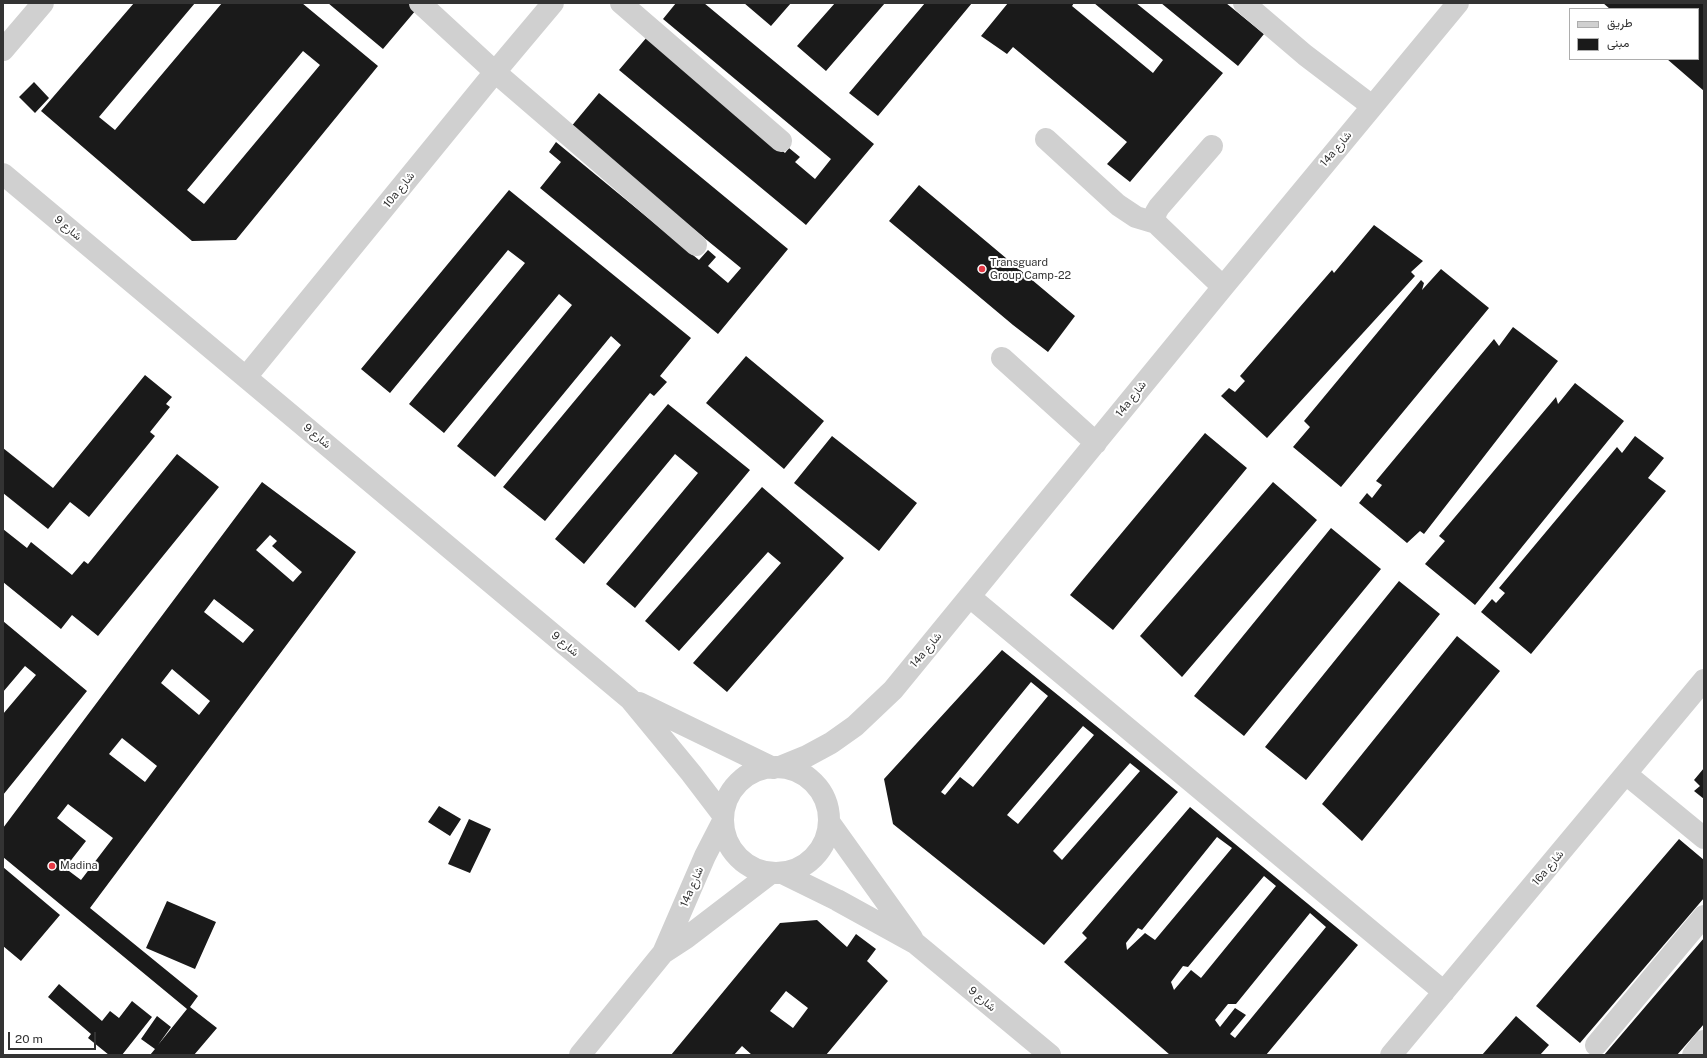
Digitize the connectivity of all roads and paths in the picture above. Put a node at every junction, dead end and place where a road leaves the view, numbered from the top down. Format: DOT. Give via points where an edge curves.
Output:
graph roads {
  1 [pos="43,3"];
  2 [pos="420,3"];
  3 [pos="553,3"];
  4 [pos="621,3"];
  5 [pos="1244,3"];
  6 [pos="1457,3"];
  7 [pos="3,50"];
  8 [pos="495,72"];
  9 [pos="1372,106"];
  10 [pos="1046,139"];
  11 [pos="780,140"];
  12 [pos="1212,146"];
  13 [pos="3,174"];
  14 [pos="1156,222"];
  15 [pos="696,245"];
  16 [pos="1223,287"];
  17 [pos="1002,358"];
  18 [pos="246,377"];
  19 [pos="1096,443"];
  20 [pos="970,597"];
  21 [pos="1704,680"];
  22 [pos="630,699"];
  23 [pos="776,768"];
  24 [pos="1626,774"];
  25 [pos="723,818"];
  26 [pos="829,822"];
  27 [pos="1704,838"];
  28 [pos="777,873"];
  29 [pos="1704,916"];
  30 [pos="915,943"];
  31 [pos="663,953"];
  32 [pos="1444,992"];
  33 [pos="1704,1041"];
  34 [pos="1596,1046"];
  35 [pos="580,1055"];
  36 [pos="1050,1055"];
  37 [pos="1391,1055"];
  38 [pos="1693,1055"];
  1 -- 7 [label="street"];
  2 -- 8 [label="street"];
  3 -- 8 [label="street, 10a شارع"];
  4 -- 11 [label="street"];
  5 -- 9 [label="street" via="1305,55"];
  6 -- 9 [label="street, 14a شارع"];
  8 -- 15 [label="street"];
  8 -- 18 [label="street, 10a شارع"];
  9 -- 16 [label="street, 14a شارع"];
  10 -- 14 [label="street" via="1118,205 1136,217"];
  12 -- 14 [label="street" via="1159,206"];
  13 -- 18 [label="street, شارع 9"];
  14 -- 16 [label="street"];
  16 -- 19 [label="street, 14a شارع"];
  17 -- 19 [label="street"];
  18 -- 22 [label="street, شارع 9"];
  19 -- 20 [label="street, 14a شارع"];
  20 -- 23 [label="street, 14a شارع" via="893,690 855,726 831,743"];
  20 -- 32 [label="street"];
  21 -- 24 [label="street, 16a شارع"];
  22 -- 23 [label="street, شارع 9"];
  22 -- 25 [label="street, شارع 9" via="686,766"];
  23 -- 25 [label="street" via="761,769 744,778 731,792"];
  23 -- 26 [label="street" via="799,772 815,784 826,801"];
  24 -- 27 [label="street"];
  24 -- 32 [label="street, 16a شارع"];
  25 -- 28 [label="street" via="726,840 737,856 752,868"];
  25 -- 31 [label="street, 14a شارع"];
  26 -- 28 [label="street" via="824,843 811,860 793,870"];
  26 -- 30 [label="street, شارع 9"];
  28 -- 30 [label="street, شارع 9" via="837,900"];
  28 -- 31 [label="street, 14a شارع"];
  29 -- 34 [label="street"];
  30 -- 36 [label="street, شارع 9"];
  31 -- 35 [label="street, 14a شارع"];
  32 -- 37 [label="street, 16a شارع"];
  33 -- 38 [label="street"];
}
